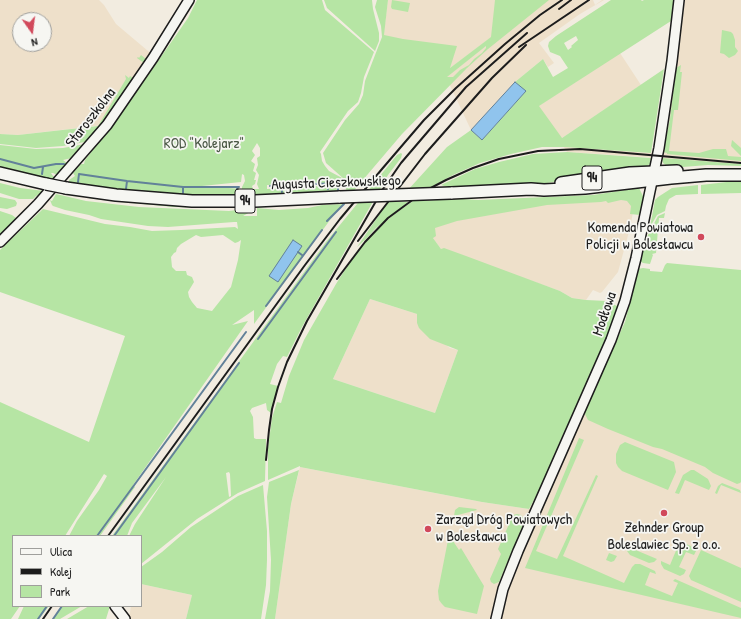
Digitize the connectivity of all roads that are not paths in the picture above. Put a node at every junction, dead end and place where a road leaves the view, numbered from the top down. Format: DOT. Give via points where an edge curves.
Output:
graph roads {
  1 [pos="190,0"];
  2 [pos="678,0"];
  3 [pos="741,168"];
  4 [pos="0,173"];
  5 [pos="741,175"];
  6 [pos="653,176"];
  7 [pos="0,242"];
  8 [pos="116,607"];
  9 [pos="125,619"];
  10 [pos="496,619"];
  1 -- 7 [label="street, Staroszkolna" via="103,130 38,204"];
  2 -- 6 [label="street, Modłowa" via="672,61"];
  3 -- 6 [label="main road, Augusta Cieszkowskiego / 94"];
  4 -- 6 [label="main road, Augusta Cieszkowskiego / 94, bridge" via="116,196 192,201 585,188"];
  5 -- 6 [label="main road, Augusta Cieszkowskiego / 94"];
  6 -- 10 [label="street, Modłowa" via="621,315 518,552 503,589"];
  8 -- 9 [label="street"];
}
